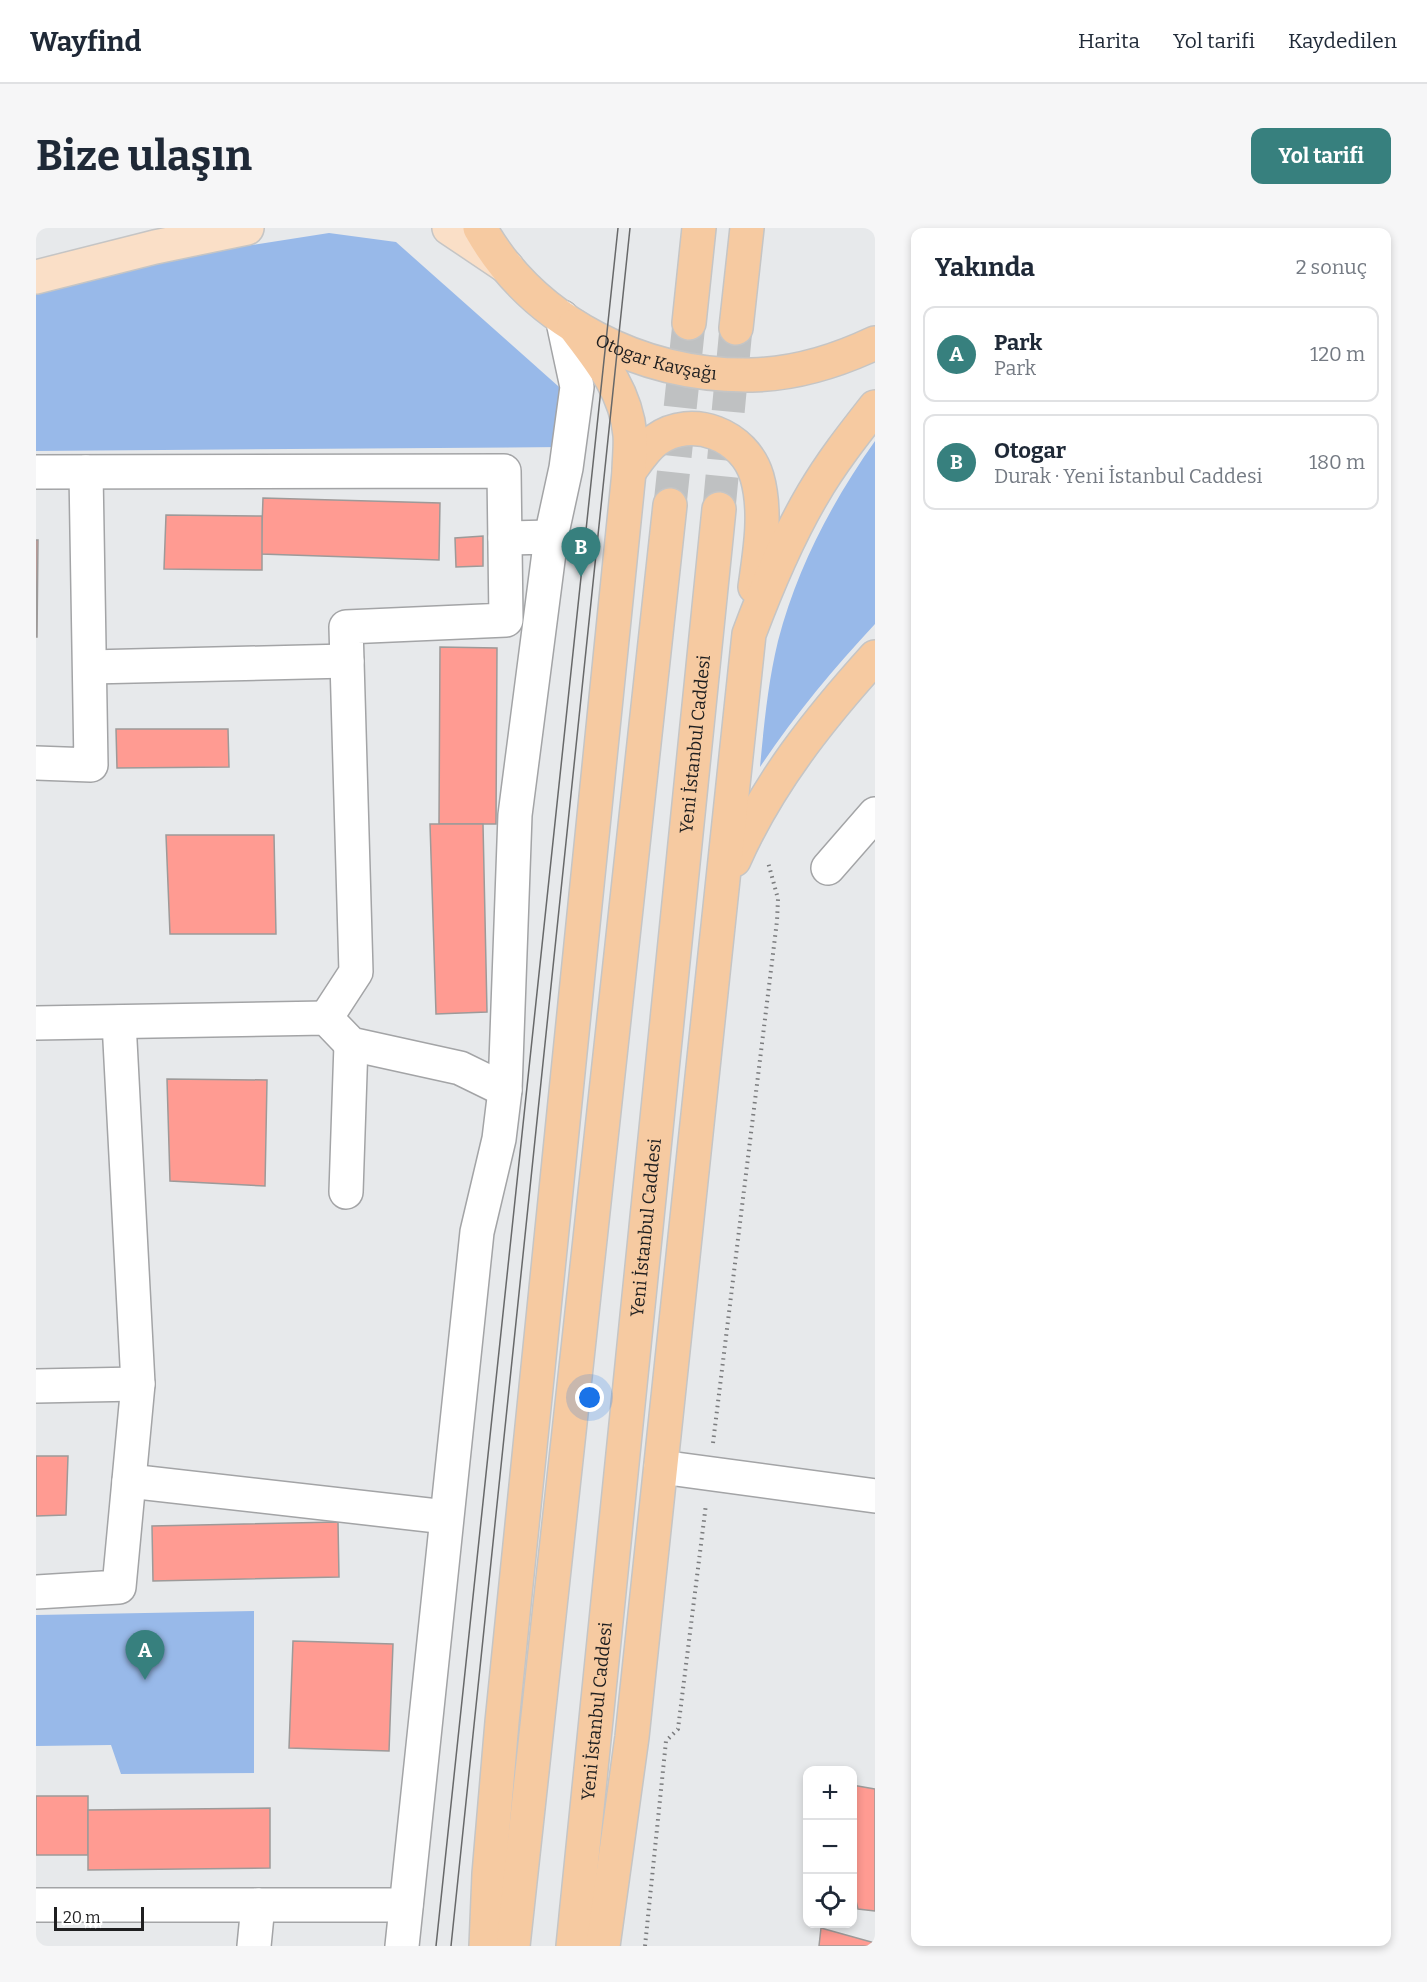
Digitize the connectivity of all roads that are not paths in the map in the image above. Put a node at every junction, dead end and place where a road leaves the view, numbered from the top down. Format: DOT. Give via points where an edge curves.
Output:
graph roads {
  1 [pos="247,228"];
  2 [pos="449,228"];
  3 [pos="480,228"];
  4 [pos="699,228"];
  5 [pos="747,228"];
  6 [pos="508,267"];
  7 [pos="36,277"];
  8 [pos="568,322"];
  9 [pos="689,323"];
  10 [pos="736,328"];
  11 [pos="875,343"];
  12 [pos="875,407"];
  13 [pos="36,472"];
  14 [pos="86,472"];
  15 [pos="629,472"];
  16 [pos="670,505"];
  17 [pos="718,509"];
  18 [pos="551,537"];
  19 [pos="505,538"];
  20 [pos="749,634"];
  21 [pos="875,657"];
  22 [pos="347,661"];
  23 [pos="90,667"];
  24 [pos="36,764"];
  25 [pos="875,814"];
  26 [pos="828,868"];
  27 [pos="722,896"];
  28 [pos="327,1018"];
  29 [pos="119,1022"];
  30 [pos="36,1023"];
  31 [pos="351,1044"];
  32 [pos="505,1090"];
  33 [pos="346,1192"];
  34 [pos="138,1384"];
  35 [pos="36,1386"];
  36 [pos="661,1467"];
  37 [pos="129,1482"];
  38 [pos="875,1496"];
  39 [pos="446,1517"];
  40 [pos="36,1592"];
  41 [pos="36,1905"];
  42 [pos="258,1905"];
  43 [pos="406,1905"];
  44 [pos="254,1946"];
  45 [pos="402,1946"];
  46 [pos="486,1946"];
  47 [pos="513,1946"];
  48 [pos="573,1946"];
  49 [pos="603,1946"];
  1 -- 7 [label="main road"];
  2 -- 6 [label="main road"];
  3 -- 6 [label="highway, Otogar Kavşağı"];
  4 -- 9 [label="highway"];
  5 -- 10 [label="highway"];
  6 -- 8 [label="highway, Otogar Kavşağı"];
  8 -- 11 [label="highway, Otogar Kavşağı" via="651,362 720,374 788,371"];
  8 -- 15 [label="highway" via="604,364 620,394 630,438"];
  8 -- 18 [label="street" via="577,387"];
  12 -- 20 [label="highway" via="812,494 771,576"];
  13 -- 14 [label="street"];
  14 -- 19 [label="street" via="504,471"];
  14 -- 23 [label="street"];
  15 -- 20 [label="highway" via="656,441 689,430 723,435 748,456 760,490 762,542"];
  15 -- 46 [label="highway" via="502,1722"];
  16 -- 47 [label="highway"];
  17 -- 48 [label="highway, Yeni İstanbul Caddesi"];
  18 -- 19 [label="street"];
  18 -- 32 [label="street" via="515,815"];
  19 -- 22 [label="street" via="506,620 346,627"];
  20 -- 27 [label="highway"];
  21 -- 27 [label="highway" via="786,766 754,817"];
  22 -- 23 [label="street"];
  22 -- 28 [label="street" via="356,972"];
  23 -- 24 [label="street" via="91,765"];
  25 -- 26 [label="street"];
  27 -- 36 [label="highway"];
  28 -- 29 [label="street"];
  28 -- 31 [label="street"];
  29 -- 30 [label="street"];
  29 -- 34 [label="street"];
  31 -- 32 [label="street" via="460,1068"];
  31 -- 33 [label="street"];
  32 -- 39 [label="street" via="499,1139 477,1232"];
  34 -- 35 [label="street"];
  34 -- 37 [label="street"];
  36 -- 38 [label="street"];
  36 -- 49 [label="highway" via="632,1737"];
  37 -- 39 [label="street"];
  37 -- 40 [label="street" via="119,1587"];
  39 -- 43 [label="street"];
  41 -- 42 [label="street"];
  42 -- 43 [label="street"];
  42 -- 44 [label="street"];
  43 -- 45 [label="street"];
}
